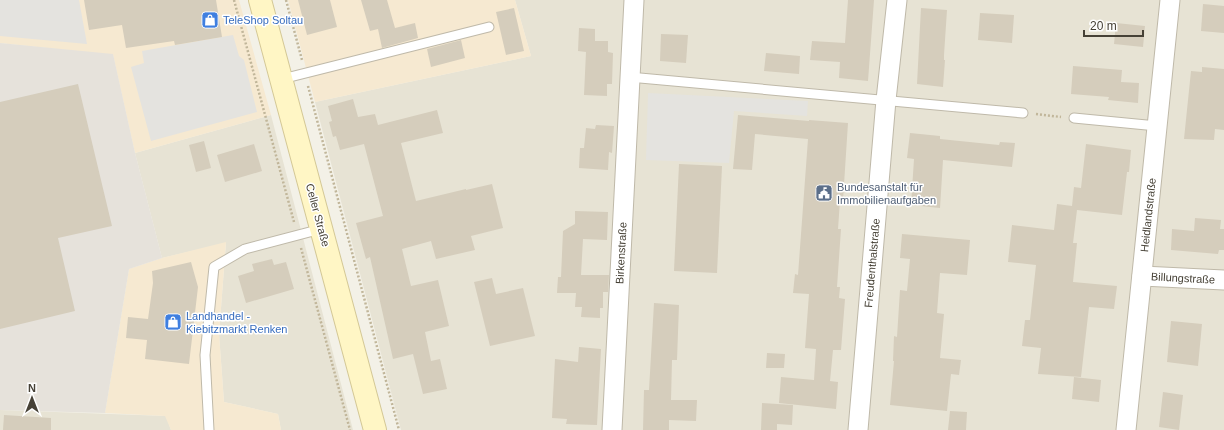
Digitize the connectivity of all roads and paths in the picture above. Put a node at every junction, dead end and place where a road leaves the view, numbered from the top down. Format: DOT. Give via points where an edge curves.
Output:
graph roads {
  1 [pos="234,0"];
  2 [pos="260,0"];
  3 [pos="286,0"];
  4 [pos="634,0"];
  5 [pos="897,0"];
  6 [pos="1170,0"];
  7 [pos="489,27"];
  8 [pos="305,74"];
  9 [pos="629,76"];
  10 [pos="282,80"];
  11 [pos="886,100"];
  12 [pos="1023,113"];
  13 [pos="1074,118"];
  14 [pos="1157,126"];
  15 [pos="321,229"];
  16 [pos="297,235"];
  17 [pos="1142,276"];
  18 [pos="1224,280"];
  19 [pos="209,430"];
  20 [pos="350,430"];
  21 [pos="375,430"];
  22 [pos="399,430"];
  23 [pos="612,430"];
  24 [pos="858,430"];
  25 [pos="1126,430"];
  1 -- 16 [label="path"];
  2 -- 10 [label="main road, Celler Straße"];
  3 -- 8 [label="path"];
  4 -- 9 [label="street, Birkenstraße"];
  5 -- 11 [label="street, Freudenthalstraße"];
  6 -- 14 [label="street, Heidlandstraße"];
  7 -- 8 [label="lane"];
  8 -- 10 [label="lane"];
  8 -- 22 [label="path"];
  9 -- 11 [label="lane"];
  9 -- 23 [label="street, Birkenstraße"];
  10 -- 15 [label="main road, Celler Straße"];
  11 -- 12 [label="lane"];
  11 -- 24 [label="street, Freudenthalstraße"];
  12 -- 13 [label="path"];
  13 -- 14 [label="lane"];
  14 -- 17 [label="street, Heidlandstraße"];
  15 -- 16 [label="lane"];
  15 -- 21 [label="main road, Celler Straße"];
  16 -- 19 [label="lane" via="245,249 214,267 205,355"];
  16 -- 20 [label="path"];
  17 -- 18 [label="street, Billungstraße"];
  17 -- 25 [label="street, Heidlandstraße"];
}
